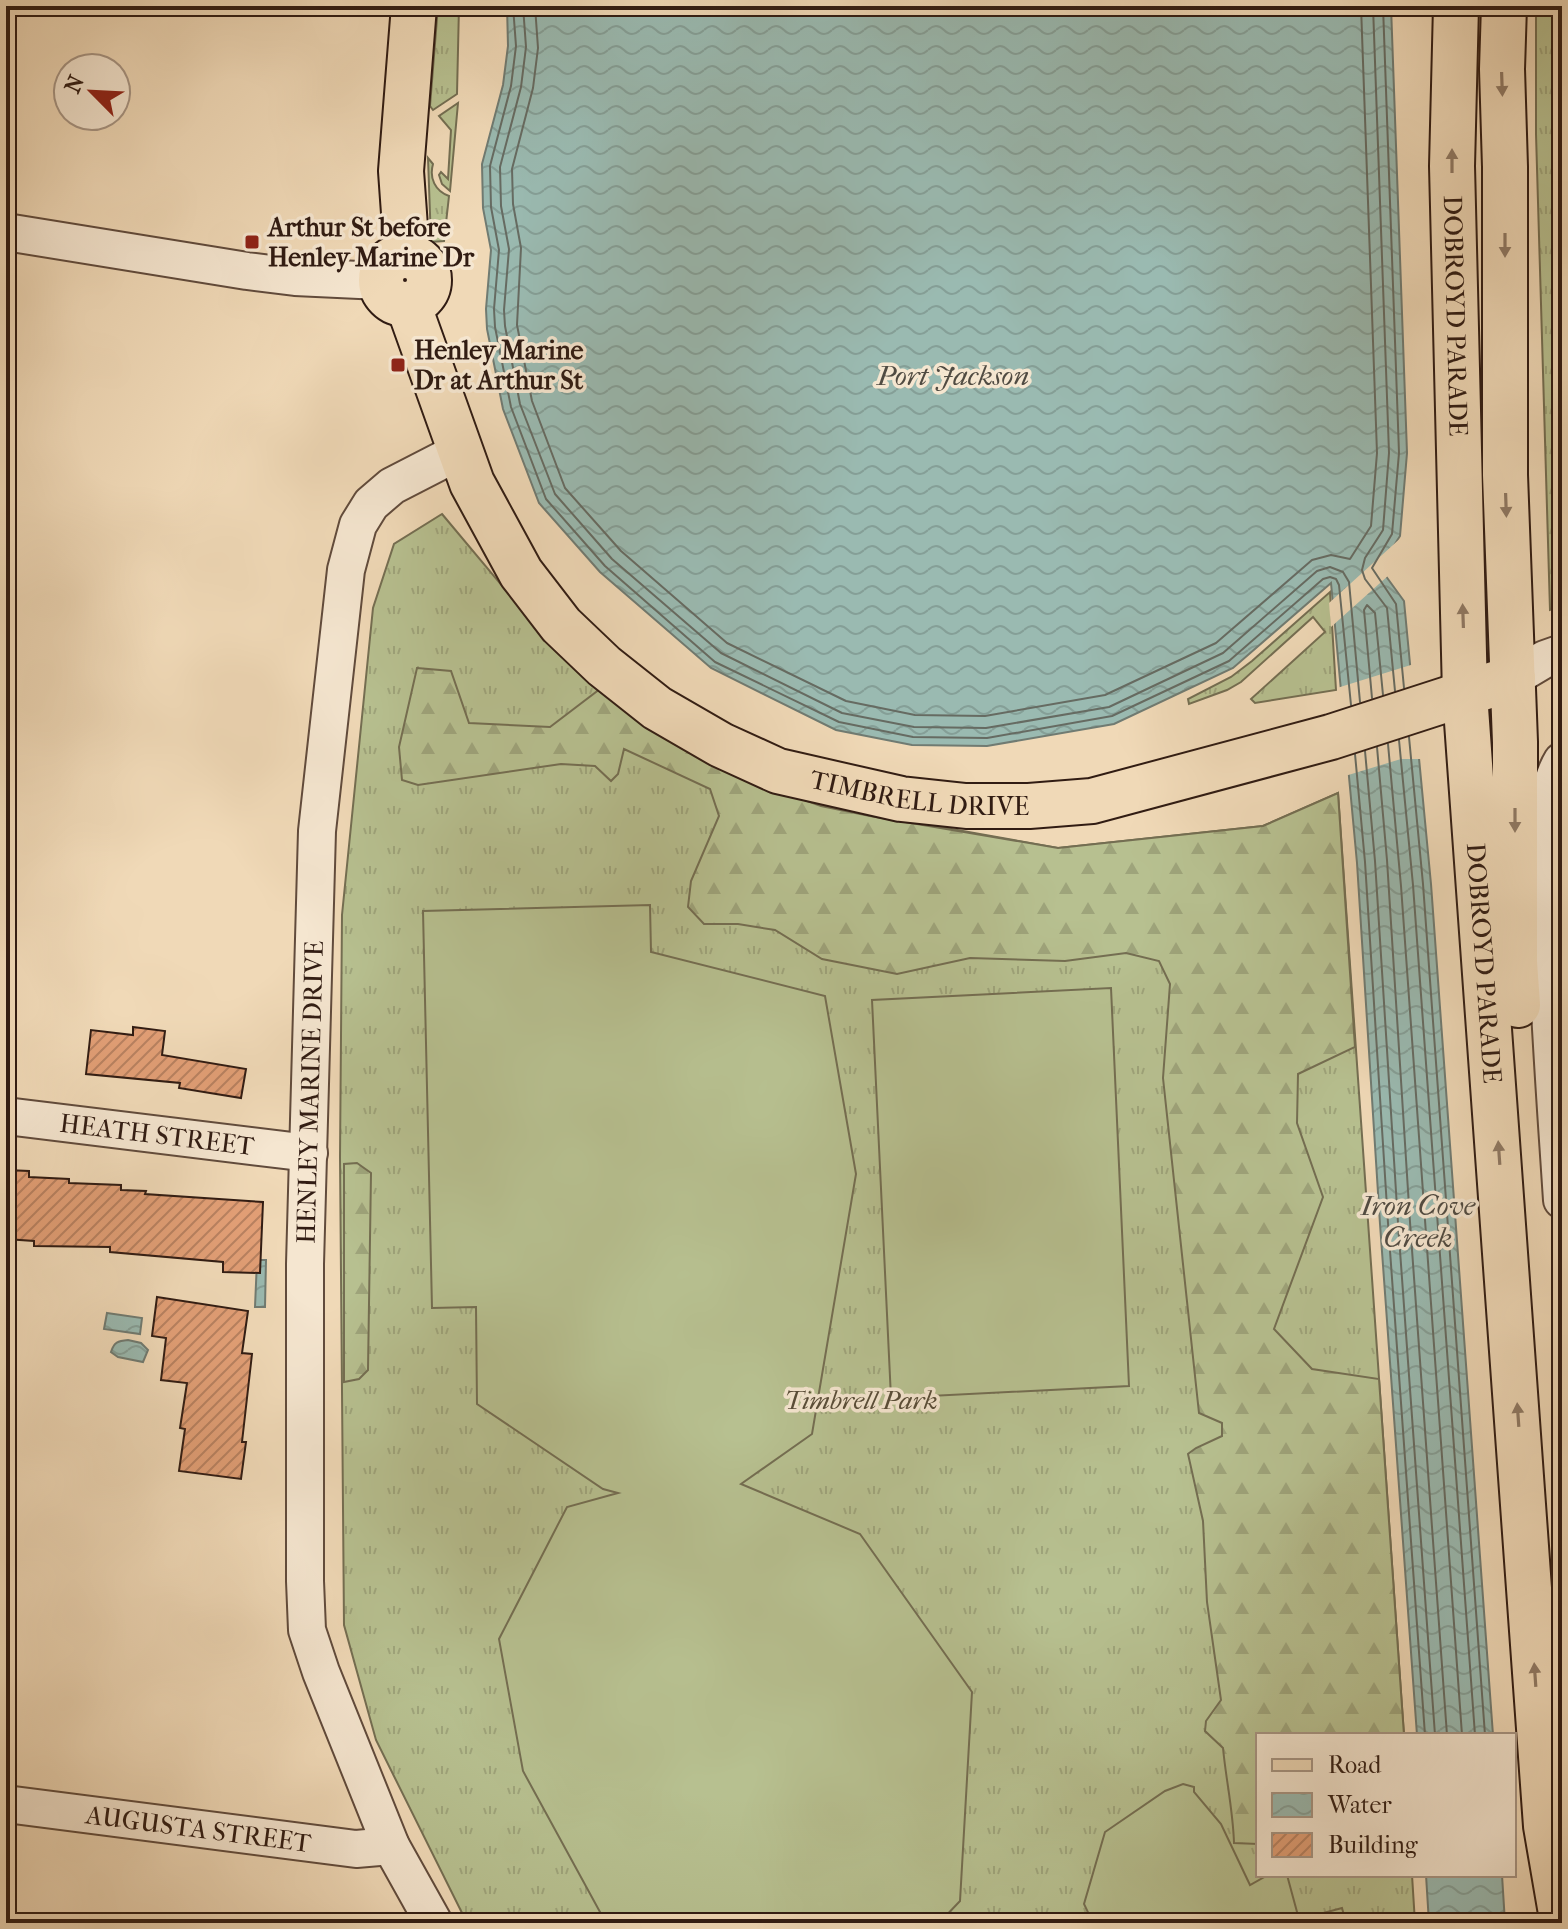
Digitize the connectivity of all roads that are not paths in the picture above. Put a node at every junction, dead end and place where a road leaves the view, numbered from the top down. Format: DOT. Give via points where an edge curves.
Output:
graph roads {
  1 [pos="414,6"];
  2 [pos="1456,6"];
  3 [pos="1504,6"];
  4 [pos="6,232"];
  5 [pos="398,280"];
  6 [pos="462,450"];
  7 [pos="1562,653"];
  8 [pos="1513,678"];
  9 [pos="1448,700"];
  10 [pos="1562,761"];
  11 [pos="6,1116"];
  12 [pos="309,1153"];
  13 [pos="1562,1200"];
  14 [pos="1562,1613"];
  15 [pos="6,1804"];
  16 [pos="391,1846"];
  17 [pos="1562,1919"];
  18 [pos="430,1922"];
  1 -- 5 [label="main road"];
  9 -- 2 [label="main road, DOBROYD PARADE, one-way"];
  3 -- 8 [label="main road, DOBROYD PARADE, one-way" via="1505,475"];
  4 -- 5 [label="street" via="295,277"];
  5 -- 6 [label="main road"];
  6 -- 9 [label="main road, TIMBRELL DRIVE" via="472,483 521,573 561,625 657,708 778,771 901,799 966,806 1092,801"];
  6 -- 12 [label="street, HENLEY MARINE DRIVE" via="392,486 371,504 358,525 346,570 317,831"];
  7 -- 8 [label="street"];
  8 -- 9 [label="main road, TIMBRELL DRIVE"];
  8 -- 14 [label="main road, DOBROYD PARADE, one-way" via="1515,962"];
  17 -- 9 [label="main road, DOBROYD PARADE, one-way" via="1546,1826"];
  10 -- 13 [label="street" via="1551,784 1545,849 1548,1001"];
  11 -- 12 [label="street, HEATH STREET"];
  12 -- 16 [label="street, HENLEY MARINE DRIVE" via="307,1630"];
  15 -- 16 [label="street, AUGUSTA STREET" via="356,1849"];
  16 -- 18 [label="street, HENLEY MARINE DRIVE"];
}
